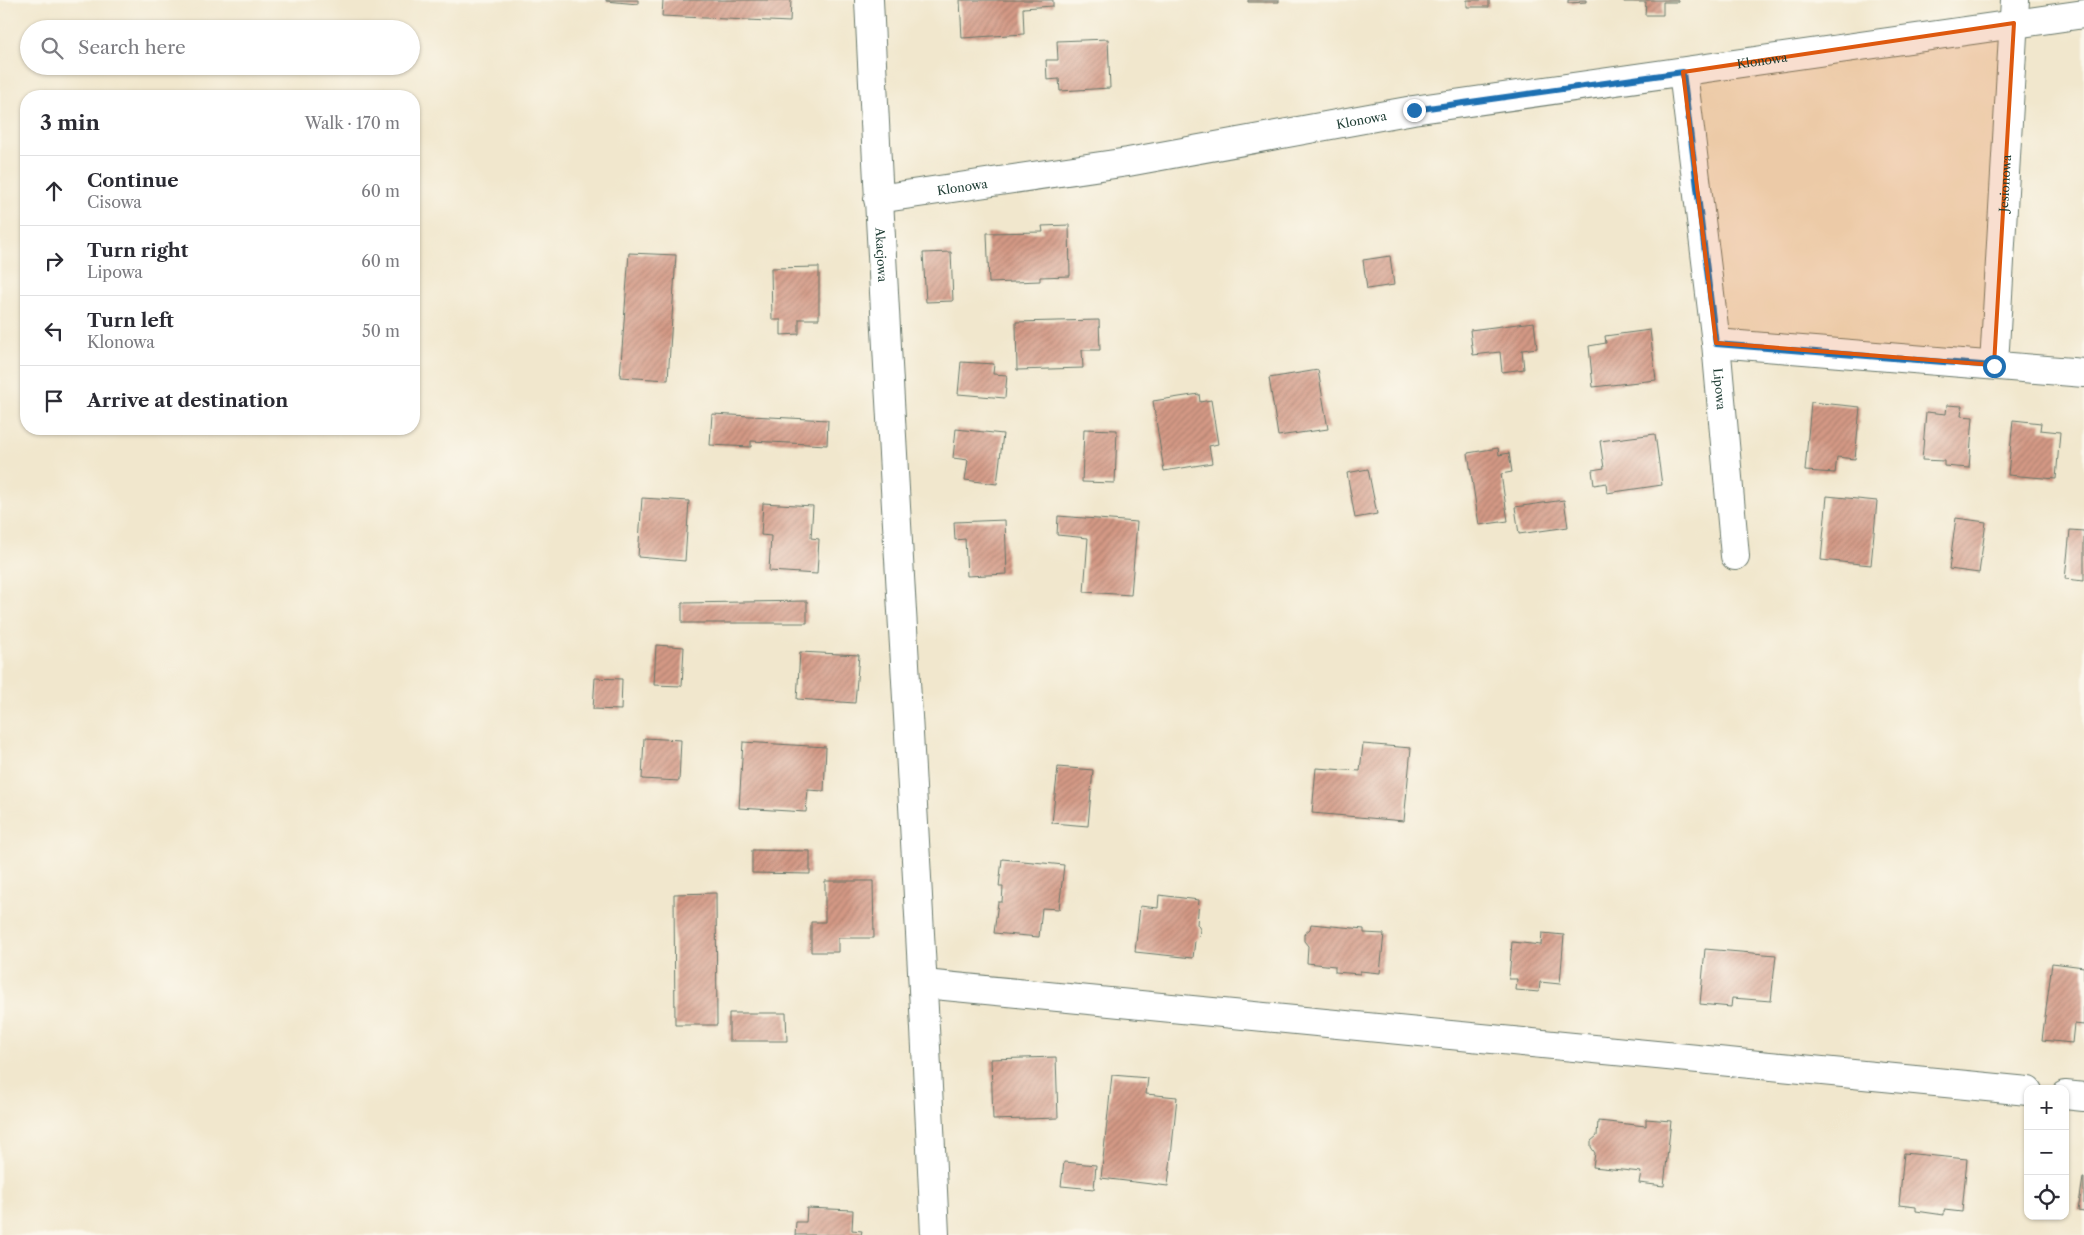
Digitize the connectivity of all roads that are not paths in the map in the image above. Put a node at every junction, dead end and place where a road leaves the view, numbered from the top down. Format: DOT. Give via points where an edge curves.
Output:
graph roads {
  1 [pos="869,0"];
  2 [pos="2014,12"];
  3 [pos="2084,14"];
  4 [pos="1683,72"];
  5 [pos="878,199"];
  6 [pos="1716,344"];
  7 [pos="1994,366"];
  8 [pos="2084,373"];
  9 [pos="1735,556"];
  10 [pos="924,984"];
  11 [pos="2024,1092"];
  12 [pos="2069,1095"];
  13 [pos="2084,1097"];
  14 [pos="935,1235"];
  1 -- 5 [label="street, Akacjowa"];
  2 -- 3 [label="street, Klonowa"];
  2 -- 4 [label="street, Klonowa"];
  2 -- 7 [label="street, Jesionowa"];
  4 -- 5 [label="street, Klonowa" via="1414,110 1128,162"];
  4 -- 6 [label="street, Lipowa"];
  5 -- 10 [label="street, Akacjowa"];
  6 -- 7 [label="street"];
  6 -- 9 [label="street, Lipowa"];
  7 -- 8 [label="street"];
  10 -- 11 [label="street"];
  10 -- 14 [label="street, Akacjowa"];
  12 -- 13 [label="street"];
}
